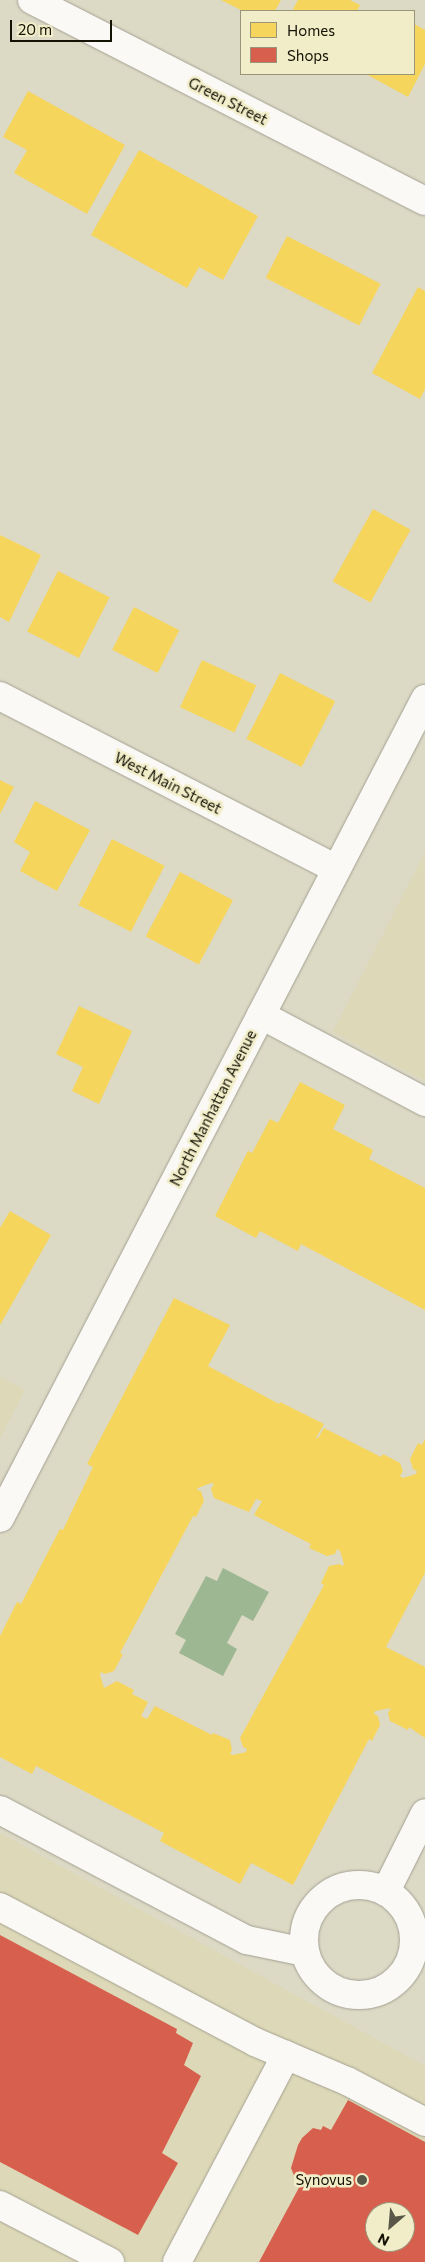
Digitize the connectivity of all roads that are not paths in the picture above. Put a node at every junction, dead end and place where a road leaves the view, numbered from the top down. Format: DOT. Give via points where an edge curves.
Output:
graph roads {
  1 [pos="32,0"];
  2 [pos="425,201"];
  3 [pos="0,696"];
  4 [pos="425,699"];
  5 [pos="336,869"];
  6 [pos="261,1015"];
  7 [pos="425,1102"];
  8 [pos="0,1518"];
  9 [pos="0,1810"];
  10 [pos="425,1813"];
  11 [pos="386,1891"];
  12 [pos="0,1907"];
  13 [pos="305,1952"];
  14 [pos="286,2055"];
  15 [pos="425,2122"];
  16 [pos="0,2205"];
  17 [pos="110,2262"];
  18 [pos="178,2262"];
  1 -- 2 [label="street, Green Street"];
  3 -- 5 [label="street, West Main Street"];
  4 -- 5 [label="street, North Manhattan Avenue"];
  5 -- 6 [label="street, North Manhattan Avenue"];
  6 -- 7 [label="street"];
  6 -- 8 [label="street, North Manhattan Avenue"];
  9 -- 13 [label="street" via="247,1940"];
  10 -- 11 [label="street"];
  11 -- 13 [label="street" via="362,1884 345,1886 329,1893 316,1904 308,1919 304,1935"];
  11 -- 13 [label="street" via="406,1910 414,1928 415,1947 409,1965 397,1981 381,1991 363,1995 343,1993 326,1984 312,1970"];
  12 -- 14 [label="street" via="255,2042"];
  14 -- 15 [label="street" via="347,2081"];
  14 -- 18 [label="street"];
  16 -- 17 [label="street"];
}
